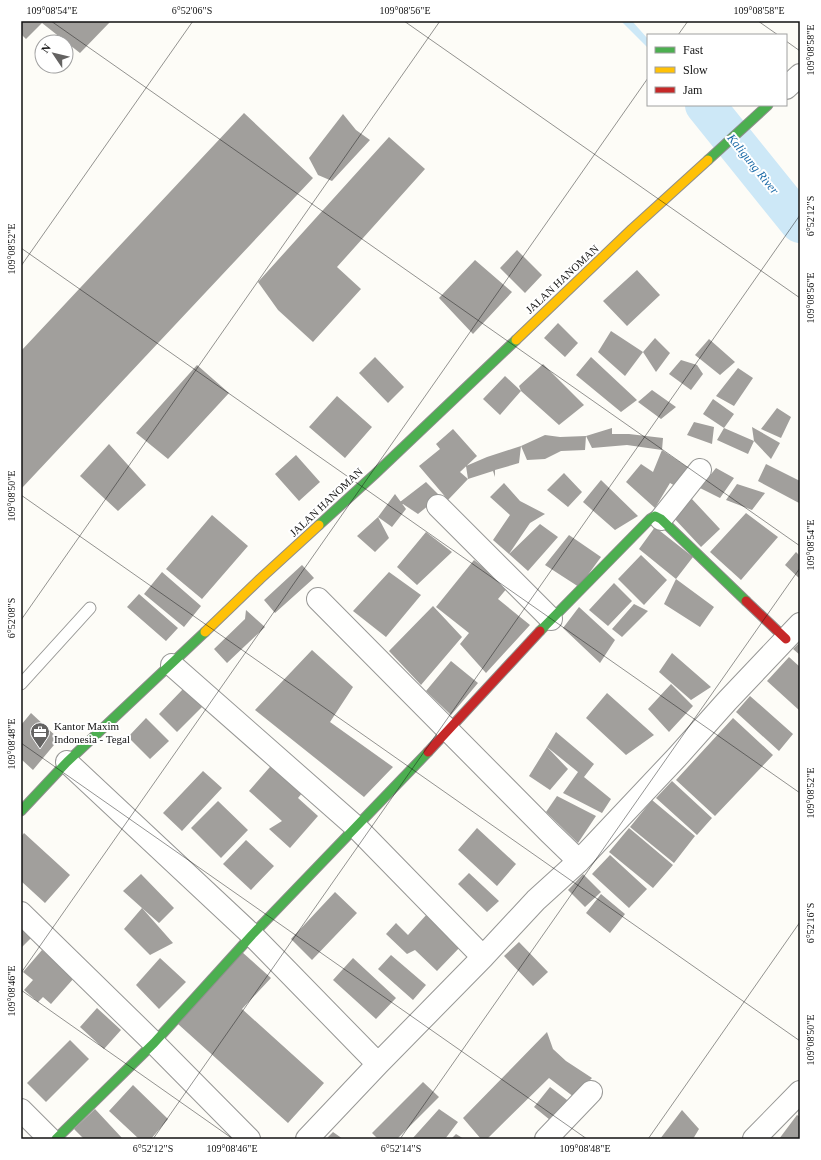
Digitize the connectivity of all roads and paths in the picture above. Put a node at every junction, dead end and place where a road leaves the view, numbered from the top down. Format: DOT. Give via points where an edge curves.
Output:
graph roads {
  1 [pos="767,106"];
  2 [pos="700,470"];
  3 [pos="438,506"];
  4 [pos="661,519"];
  5 [pos="318,599"];
  6 [pos="90,608"];
  7 [pos="551,620"];
  8 [pos="793,631"];
  9 [pos="172,665"];
  10 [pos="21,684"];
  11 [pos="449,730"];
  12 [pos="67,762"];
  13 [pos="21,811"];
  14 [pos="356,827"];
  15 [pos="579,861"];
  16 [pos="21,913"];
  17 [pos="252,935"];
  18 [pos="483,957"];
  19 [pos="154,1043"];
  20 [pos="378,1064"];
  21 [pos="591,1092"];
  22 [pos="800,1092"];
  23 [pos="21,1110"];
  24 [pos="50,1139"];
  25 [pos="56,1139"];
  26 [pos="249,1139"];
  27 [pos="307,1139"];
  28 [pos="546,1139"];
  29 [pos="754,1139"];
  1 -- 9 [label="street, JALAN HANOMAN" via="650,212"];
  2 -- 4 [label="street"];
  3 -- 7 [label="street"];
  4 -- 7 [label="street" via="655,516 646,522"];
  4 -- 8 [label="street"];
  5 -- 11 [label="street"];
  6 -- 10 [label="lane"];
  7 -- 11 [label="street"];
  8 -- 15 [label="street"];
  9 -- 12 [label="street, JALAN HANOMAN"];
  9 -- 14 [label="street"];
  11 -- 14 [label="street"];
  11 -- 15 [label="street"];
  12 -- 13 [label="street, JALAN HANOMAN"];
  12 -- 17 [label="street"];
  14 -- 17 [label="street"];
  14 -- 18 [label="street"];
  15 -- 18 [label="street" via="536,900"];
  16 -- 19 [label="street"];
  17 -- 19 [label="street"];
  17 -- 20 [label="street"];
  18 -- 20 [label="street"];
  19 -- 25 [label="street"];
  19 -- 26 [label="street"];
  20 -- 27 [label="street"];
  21 -- 28 [label="street"];
  22 -- 29 [label="street"];
  23 -- 24 [label="street"];
}
